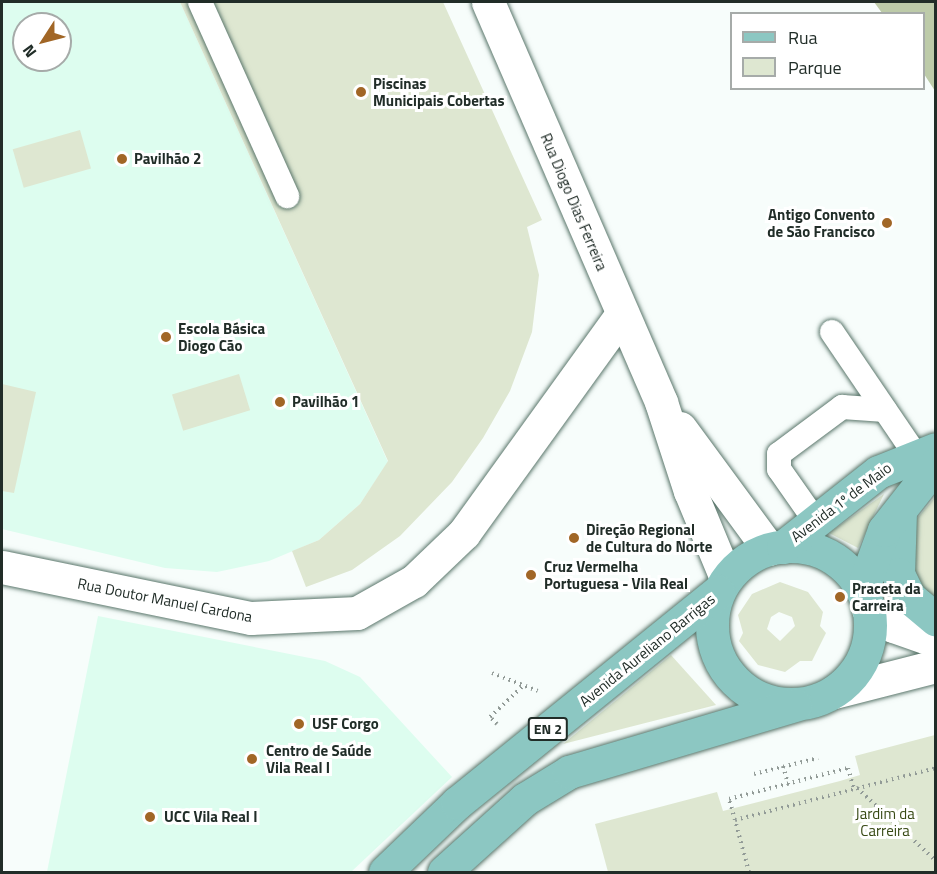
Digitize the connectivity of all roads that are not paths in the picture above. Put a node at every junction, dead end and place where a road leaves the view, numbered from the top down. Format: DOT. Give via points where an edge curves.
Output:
graph roads {
  1 [pos="200,2"];
  2 [pos="488,2"];
  3 [pos="287,196"];
  4 [pos="622,314"];
  5 [pos="832,332"];
  6 [pos="661,402"];
  7 [pos="885,410"];
  8 [pos="929,456"];
  9 [pos="902,501"];
  10 [pos="814,519"];
  11 [pos="776,548"];
  12 [pos="2,567"];
  13 [pos="722,585"];
  14 [pos="865,600"];
  15 [pos="936,620"];
  16 [pos="936,641"];
  17 [pos="936,666"];
  18 [pos="834,692"];
  19 [pos="797,704"];
  20 [pos="385,873"];
  21 [pos="444,873"];
  1 -- 3 [label="lane"];
  2 -- 4 [label="street, Rua Diogo Dias Ferreira"];
  4 -- 6 [label="street, Rua Diogo Dias Ferreira"];
  4 -- 12 [label="street, Rua Doutor Manuel Cardona" via="464,533 414,581 357,613 251,618"];
  5 -- 7 [label="lane"];
  6 -- 11 [label="street"];
  6 -- 13 [label="street"];
  7 -- 8 [label="lane"];
  7 -- 10 [label="lane" via="842,407 779,454 779,469"];
  8 -- 9 [label="main road"];
  8 -- 10 [label="main road, Avenida 1º de Maio / EN 2" via="878,471"];
  9 -- 14 [label="main road" via="872,552"];
  9 -- 15 [label="main road" via="895,543 898,574 909,597"];
  10 -- 11 [label="main road, Avenida 1º de Maio / EN 2"];
  11 -- 13 [label="main road, EN 2"];
  11 -- 14 [label="main road" via="828,557"];
  13 -- 19 [label="main road" via="713,638 733,680 774,703"];
  13 -- 20 [label="main road, Avenida Aureliano Barrigas / EN 2" via="457,803"];
  14 -- 16 [label="street" via="893,626"];
  14 -- 18 [label="main road" via="864,656"];
  17 -- 18 [label="street"];
  18 -- 19 [label="main road"];
  19 -- 21 [label="main road" via="569,772 525,799"];
}
